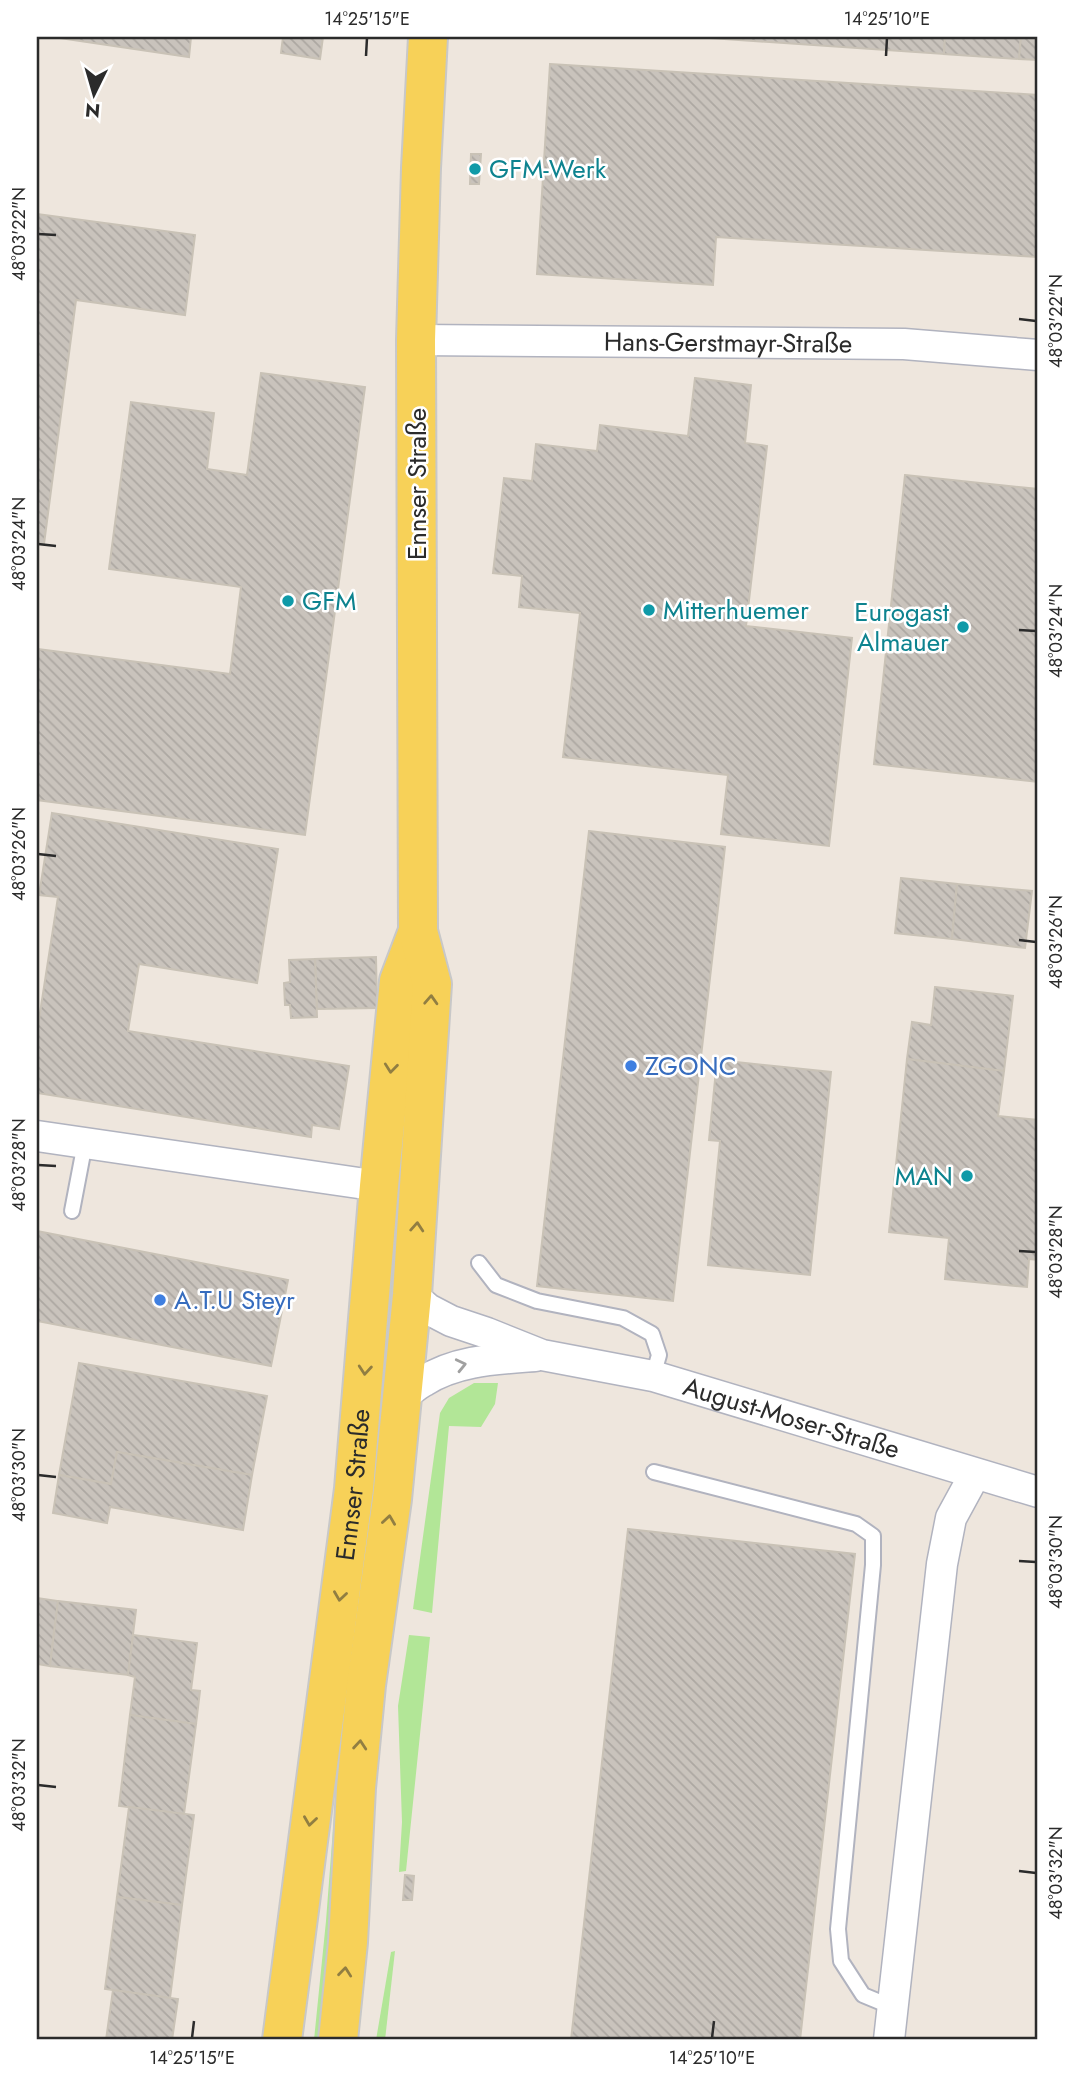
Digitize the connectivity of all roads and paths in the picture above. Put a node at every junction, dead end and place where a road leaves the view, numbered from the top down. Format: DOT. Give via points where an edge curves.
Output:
graph roads {
  1 [pos="428,37"];
  2 [pos="416,340"];
  3 [pos="1038,355"];
  4 [pos="418,930"];
  5 [pos="37,1136"];
  6 [pos="85,1143"];
  7 [pos="379,1186"];
  8 [pos="72,1211"];
  9 [pos="479,1263"];
  10 [pos="412,1295"];
  11 [pos="542,1355"];
  12 [pos="653,1376"];
  13 [pos="402,1397"];
  14 [pos="654,1472"];
  15 [pos="975,1474"];
  16 [pos="1038,1492"];
  17 [pos="892,2007"];
  18 [pos="282,2040"];
  19 [pos="338,2040"];
  20 [pos="889,2040"];
  1 -- 2 [label="main road, Ennser Straße"];
  2 -- 3 [label="street, Hans-Gerstmayr-Straße" via="904,344"];
  2 -- 4 [label="main road, Ennser Straße"];
  4 -- 7 [label="main road, Ennser Straße, one-way" via="399,981"];
  10 -- 4 [label="main road, Ennser Straße, one-way" via="432,984"];
  5 -- 6 [label="street"];
  6 -- 7 [label="street"];
  6 -- 8 [label="lane"];
  7 -- 18 [label="main road, Ennser Straße, one-way" via="354,1489"];
  9 -- 12 [label="lane" via="496,1285 537,1301 623,1318 652,1334 659,1356"];
  10 -- 11 [label="street, August-Moser-Straße" via="451,1321"];
  10 -- 13 [label="main road, Ennser Straße"];
  11 -- 12 [label="street, August-Moser-Straße"];
  13 -- 11 [label="street, August-Moser-Straße, one-way" via="450,1368"];
  12 -- 15 [label="street, August-Moser-Straße"];
  19 -- 13 [label="main road, Ennser Straße, one-way" via="366,1685"];
  14 -- 17 [label="lane" via="856,1524 873,1536 838,1929 841,1961 863,1994"];
  15 -- 16 [label="street, August-Moser-Straße"];
  15 -- 17 [label="street" via="951,1518 942,1564"];
  17 -- 20 [label="street"];
}
